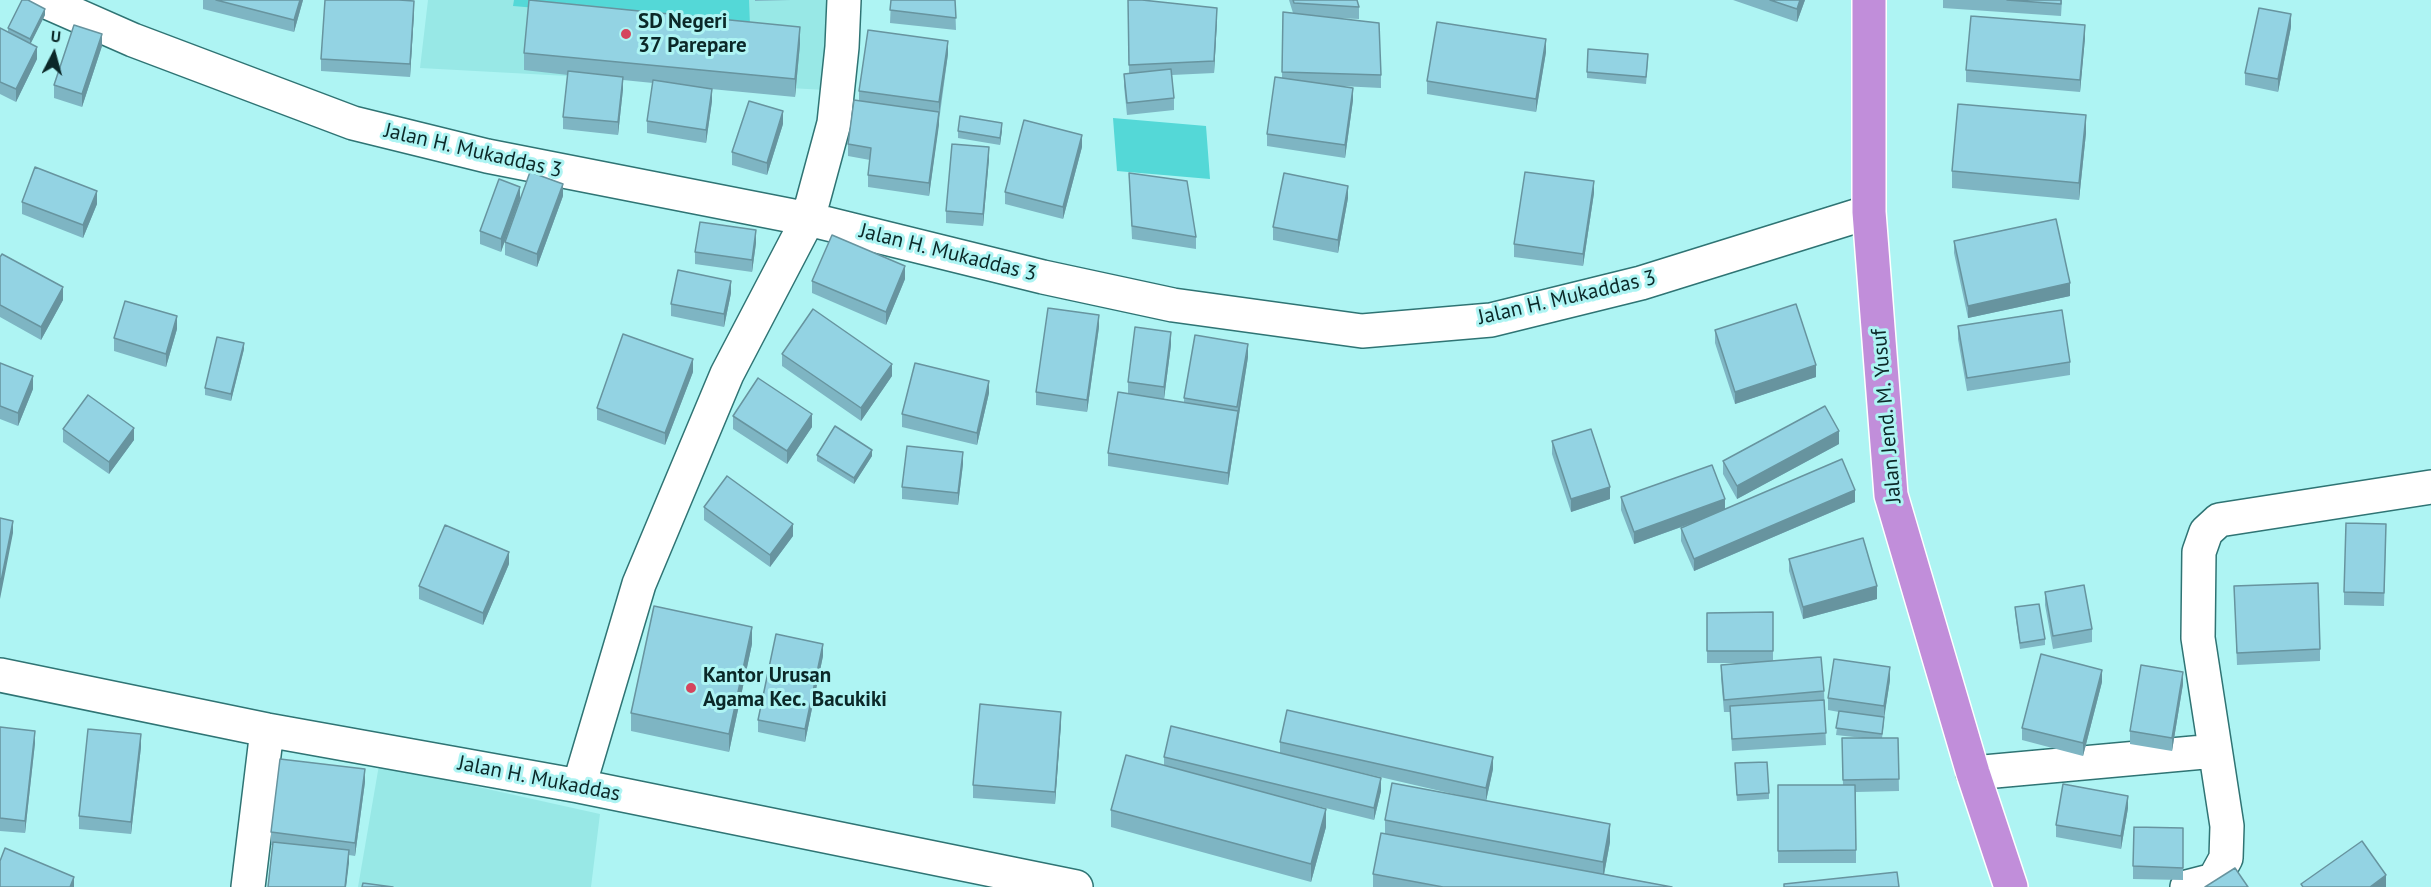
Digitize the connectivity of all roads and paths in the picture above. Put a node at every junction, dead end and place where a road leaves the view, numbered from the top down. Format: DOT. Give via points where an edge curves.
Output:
graph roads {
  1 [pos="42,0"];
  2 [pos="844,0"];
  3 [pos="1869,0"];
  4 [pos="1869,212"];
  5 [pos="808,219"];
  6 [pos="2431,487"];
  7 [pos="0,675"];
  8 [pos="267,730"];
  9 [pos="2215,752"];
  10 [pos="1973,773"];
  11 [pos="579,786"];
  12 [pos="248,887"];
  13 [pos="1076,887"];
  14 [pos="2011,887"];
  15 [pos="2187,887"];
  1 -- 5 [label="street, Jalan H. Mukaddas 3" via="133,40 353,123 487,156"];
  2 -- 5 [label="street" via="834,123"];
  3 -- 4 [label="highway, Jalan Jend. M. Yusuf"];
  4 -- 5 [label="street, Jalan H. Mukaddas 3" via="1641,283 1491,320 1362,331 1173,305"];
  4 -- 10 [label="highway, Jalan Jend. M. Yusuf" via="1890,495"];
  5 -- 11 [label="street" via="727,374 639,584"];
  6 -- 9 [label="street" via="2219,520 2206,532 2199,552 2198,638"];
  7 -- 8 [label="street, Jalan H. Mukaddas"];
  8 -- 11 [label="street, Jalan H. Mukaddas"];
  8 -- 12 [label="street"];
  9 -- 10 [label="street"];
  9 -- 15 [label="street" via="2227,826 2226,858 2214,880"];
  10 -- 14 [label="highway, Jalan Jend. M. Yusuf"];
  11 -- 13 [label="street, Jalan H. Mukaddas"];
}
